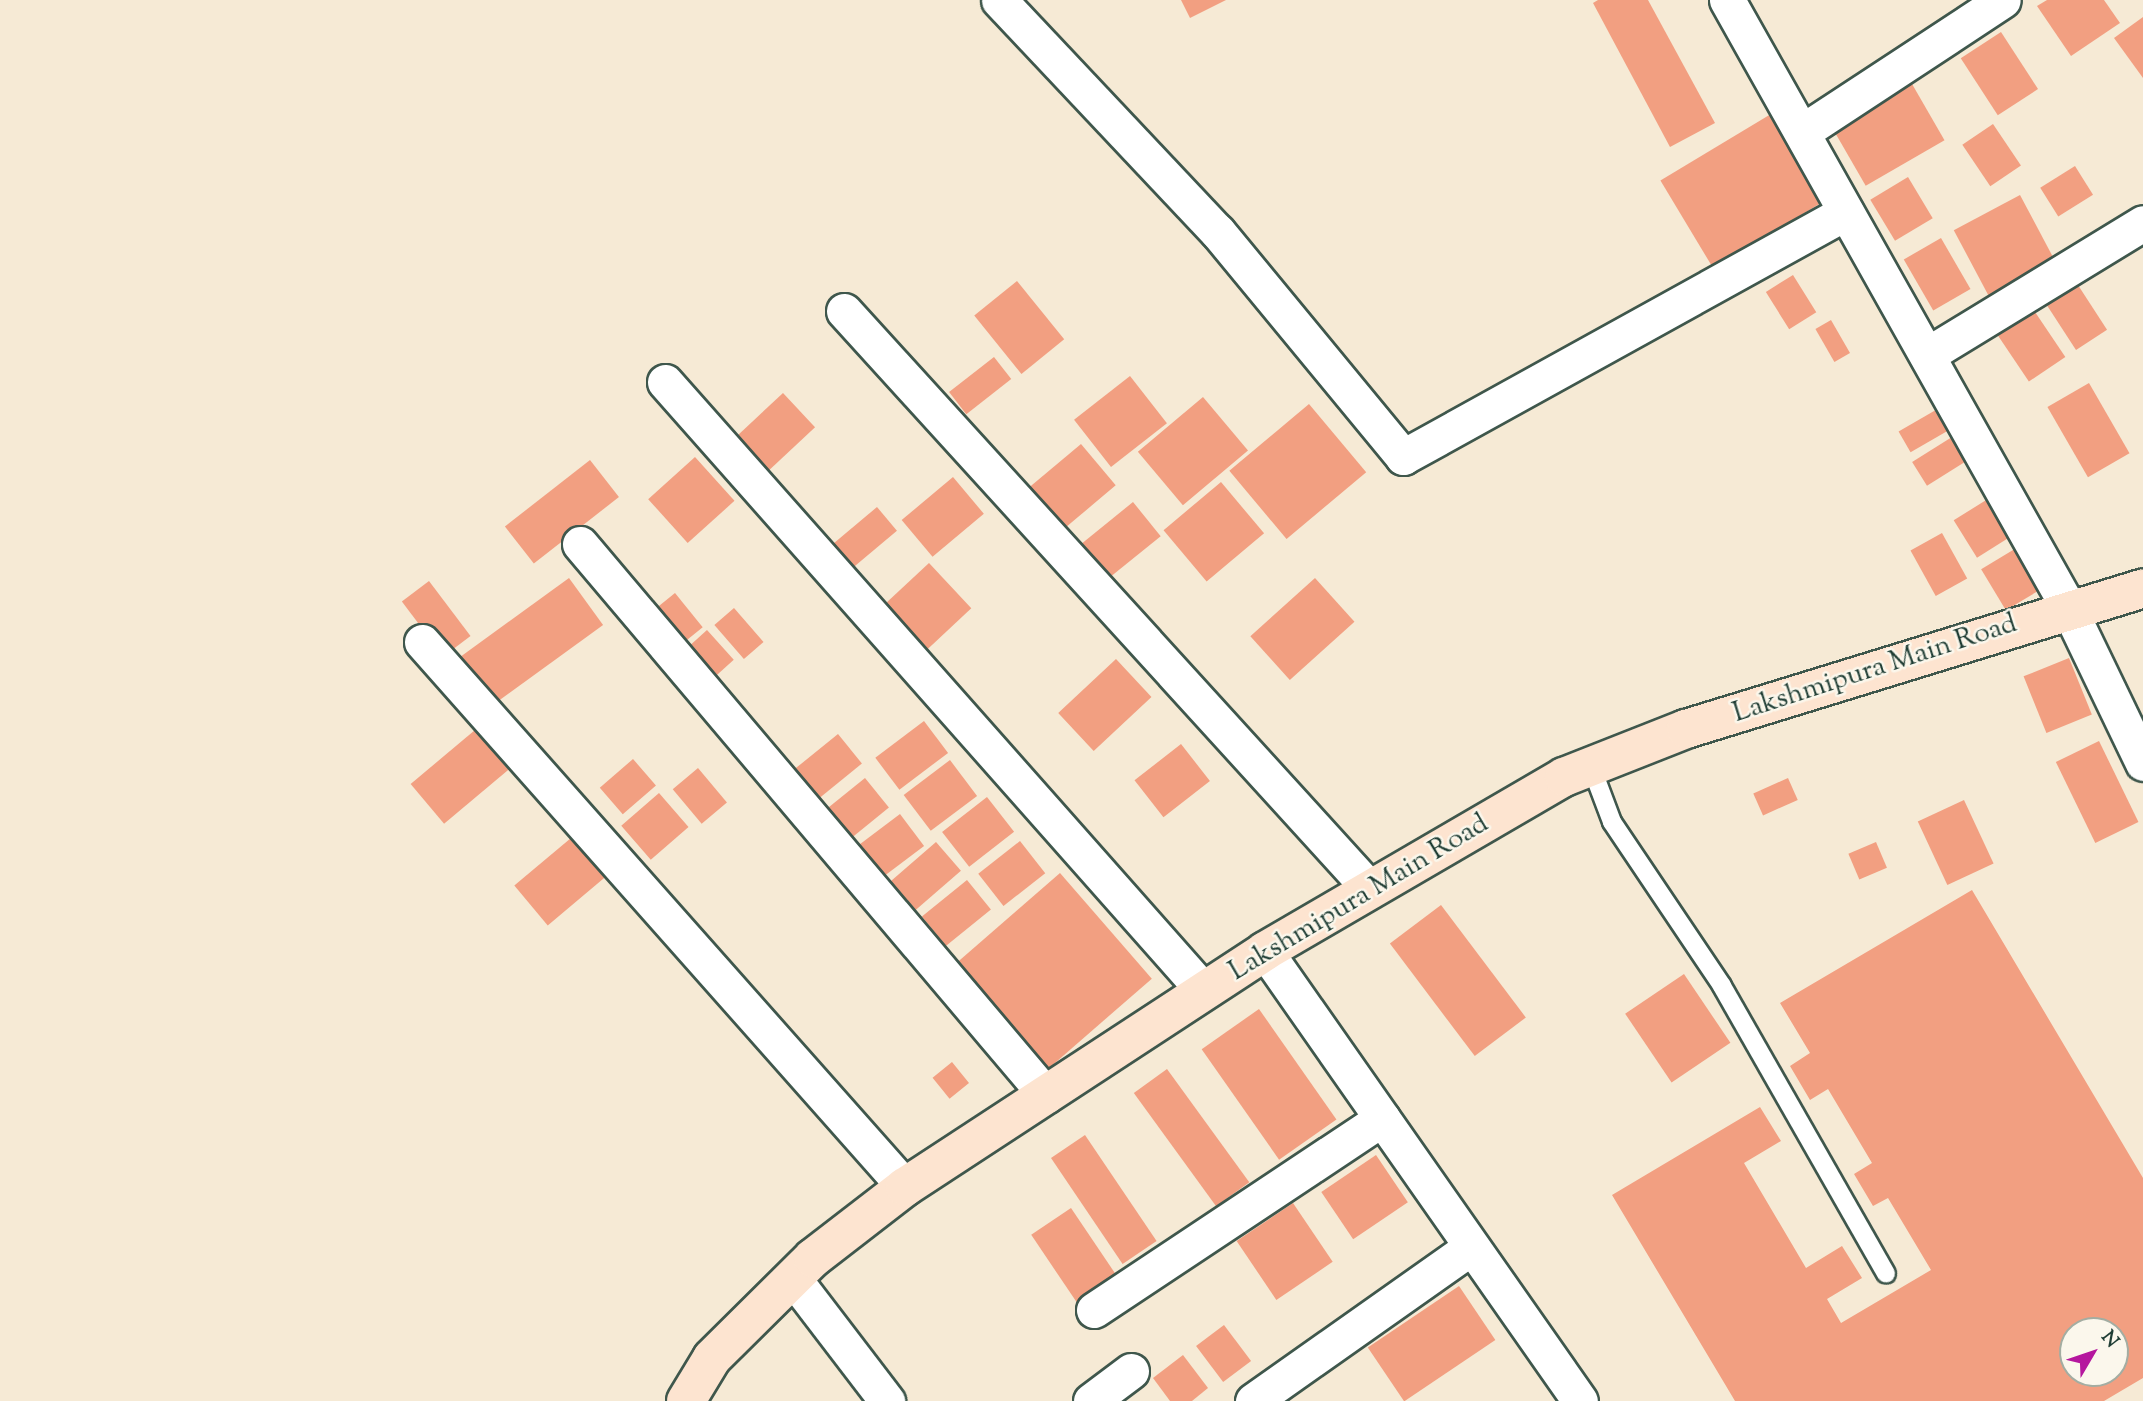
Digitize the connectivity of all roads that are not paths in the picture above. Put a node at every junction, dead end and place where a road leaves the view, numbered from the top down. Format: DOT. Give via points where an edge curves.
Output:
graph roads {
  1 [pos="1727,0"];
  2 [pos="2003,0"];
  3 [pos="1013,4"];
  4 [pos="1802,132"];
  5 [pos="1846,212"];
  6 [pos="2143,223"];
  7 [pos="844,311"];
  8 [pos="1927,355"];
  9 [pos="665,382"];
  10 [pos="580,544"];
  11 [pos="2143,588"];
  12 [pos="2068,607"];
  13 [pos="422,642"];
  14 [pos="2143,763"];
  15 [pos="1591,766"];
  16 [pos="1369,888"];
  17 [pos="1265,951"];
  18 [pos="1204,991"];
  19 [pos="1046,1095"];
  20 [pos="1382,1119"];
  21 [pos="905,1187"];
  22 [pos="1471,1247"];
  23 [pos="1886,1273"];
  24 [pos="793,1278"];
  25 [pos="1094,1310"];
  26 [pos="1131,1371"];
  27 [pos="1564,1395"];
  28 [pos="686,1401"];
  29 [pos="887,1401"];
  30 [pos="1091,1401"];
  31 [pos="1253,1401"];
  1 -- 4 [label="street"];
  2 -- 4 [label="street"];
  3 -- 5 [label="street" via="1217,232 1404,457"];
  4 -- 5 [label="street"];
  5 -- 8 [label="street"];
  6 -- 8 [label="street"];
  7 -- 16 [label="street"];
  8 -- 12 [label="street"];
  9 -- 18 [label="street"];
  10 -- 19 [label="street"];
  11 -- 12 [label="main road, Lakshmipura Main Road"];
  12 -- 14 [label="street"];
  12 -- 15 [label="main road, Lakshmipura Main Road" via="1685,729"];
  13 -- 21 [label="street"];
  15 -- 16 [label="main road, Lakshmipura Main Road"];
  15 -- 23 [label="lane" via="1612,822 1722,986"];
  16 -- 17 [label="main road, Lakshmipura Main Road"];
  17 -- 18 [label="main road, Lakshmipura Main Road"];
  17 -- 20 [label="street"];
  18 -- 19 [label="main road, Lakshmipura Main Road"];
  19 -- 21 [label="main road, Lakshmipura Main Road"];
  20 -- 22 [label="street"];
  20 -- 25 [label="street"];
  21 -- 24 [label="main road, Lakshmipura Main Road"];
  22 -- 27 [label="street"];
  22 -- 31 [label="street"];
  24 -- 28 [label="main road, Lakshmipura Main Road" via="712,1358"];
  24 -- 29 [label="street"];
  26 -- 30 [label="street"];
}
